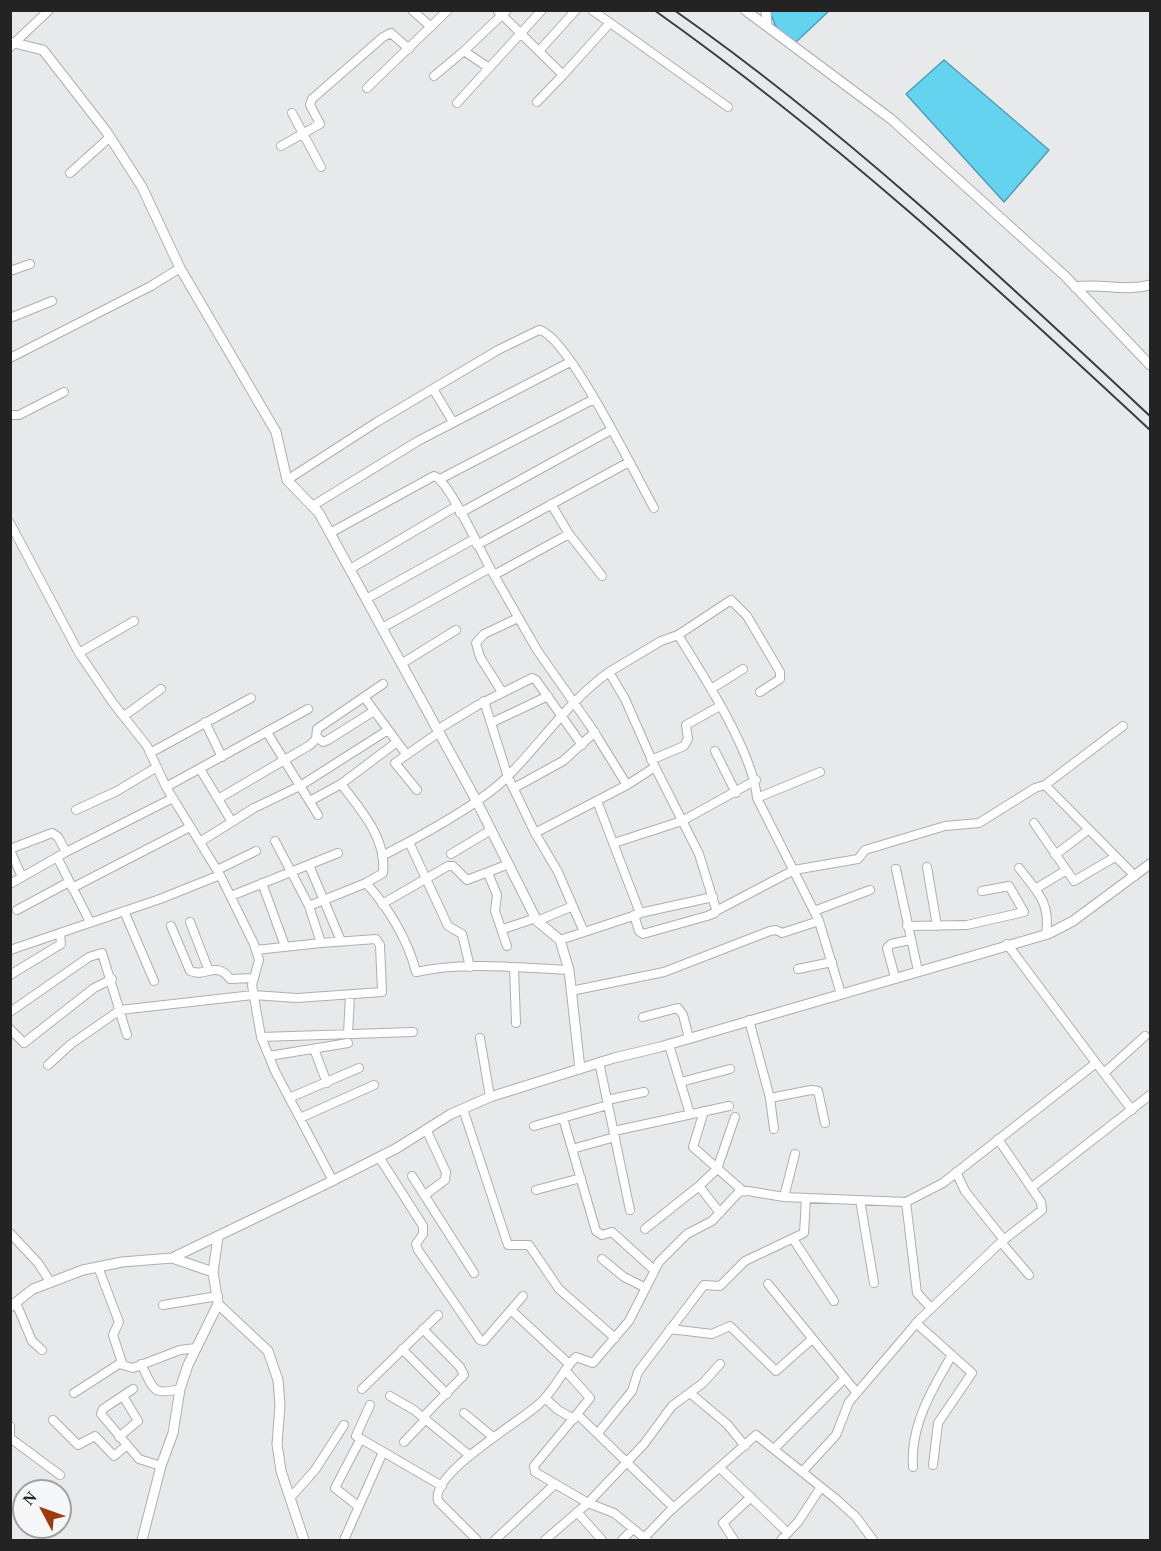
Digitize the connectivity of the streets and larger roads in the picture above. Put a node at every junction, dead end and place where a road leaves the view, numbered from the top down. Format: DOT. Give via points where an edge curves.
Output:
graph roads {
  1 [pos="49,10"];
  2 [pos="412,10"];
  3 [pos="448,10"];
  4 [pos="542,10"];
  5 [pos="576,10"];
  6 [pos="592,10"];
  7 [pos="745,10"];
  8 [pos="766,10"];
  9 [pos="502,12"];
  10 [pos="609,24"];
  11 [pos="767,26"];
  12 [pos="431,27"];
  13 [pos="522,33"];
  14 [pos="11,44"];
  15 [pos="409,49"];
  16 [pos="464,51"];
  17 [pos="539,51"];
  18 [pos="489,68"];
  19 [pos="563,75"];
  20 [pos="434,76"];
  21 [pos="367,88"];
  22 [pos="537,102"];
  23 [pos="457,103"];
  24 [pos="728,107"];
  25 [pos="292,113"];
  26 [pos="304,134"];
  27 [pos="110,137"];
  28 [pos="282,146"];
  29 [pos="321,166"];
  30 [pos="70,173"];
  31 [pos="30,264"];
  32 [pos="180,268"];
  33 [pos="10,271"];
  34 [pos="1150,285"];
  35 [pos="1075,287"];
  36 [pos="52,301"];
  37 [pos="10,318"];
  38 [pos="10,358"];
  39 [pos="570,362"];
  40 [pos="1150,365"];
  41 [pos="433,388"];
  42 [pos="64,392"];
  43 [pos="594,399"];
  44 [pos="10,415"];
  45 [pos="453,422"];
  46 [pos="611,430"];
  47 [pos="629,462"];
  48 [pos="440,479"];
  49 [pos="287,480"];
  50 [pos="551,504"];
  51 [pos="314,505"];
  52 [pos="654,508"];
  53 [pos="458,509"];
  54 [pos="10,523"];
  55 [pos="330,533"];
  56 [pos="569,534"];
  57 [pos="475,542"];
  58 [pos="350,569"];
  59 [pos="492,572"];
  60 [pos="602,576"];
  61 [pos="366,599"];
  62 [pos="518,618"];
  63 [pos="134,621"];
  64 [pos="382,628"];
  65 [pos="456,630"];
  66 [pos="678,635"];
  67 [pos="79,653"];
  68 [pos="401,664"];
  69 [pos="742,669"];
  70 [pos="609,672"];
  71 [pos="382,684"];
  72 [pos="161,689"];
  73 [pos="711,689"];
  74 [pos="501,692"];
  75 [pos="759,692"];
  76 [pos="548,696"];
  77 [pos="364,697"];
  78 [pos="251,698"];
  79 [pos="484,701"];
  80 [pos="574,702"];
  81 [pos="720,706"];
  82 [pos="309,709"];
  83 [pos="374,711"];
  84 [pos="124,716"];
  85 [pos="561,717"];
  86 [pos="205,722"];
  87 [pos="491,723"];
  88 [pos="1123,726"];
  89 [pos="388,730"];
  90 [pos="438,731"];
  91 [pos="595,732"];
  92 [pos="268,734"];
  93 [pos="317,737"];
  94 [pos="397,742"];
  95 [pos="582,745"];
  96 [pos="715,752"];
  97 [pos="150,753"];
  98 [pos="406,754"];
  99 [pos="222,757"];
  100 [pos="284,762"];
  101 [pos="653,764"];
  102 [pos="157,767"];
  103 [pos="200,769"];
  104 [pos="820,772"];
  105 [pos="508,777"];
  106 [pos="756,780"];
  107 [pos="341,784"];
  108 [pos="627,785"];
  109 [pos="1046,785"];
  110 [pos="300,786"];
  111 [pos="166,787"];
  112 [pos="514,788"];
  113 [pos="417,790"];
  114 [pos="736,793"];
  115 [pos="172,798"];
  116 [pos="757,798"];
  117 [pos="218,799"];
  118 [pos="476,800"];
  119 [pos="310,801"];
  120 [pos="597,801"];
  121 [pos="76,810"];
  122 [pos="318,815"];
  123 [pos="682,820"];
  124 [pos="232,822"];
  125 [pos="1034,823"];
  126 [pos="190,827"];
  127 [pos="491,830"];
  128 [pos="1088,830"];
  129 [pos="535,833"];
  130 [pos="275,841"];
  131 [pos="200,842"];
  132 [pos="409,842"];
  133 [pos="614,843"];
  134 [pos="10,849"];
  135 [pos="256,851"];
  136 [pos="66,852"];
  137 [pos="338,853"];
  138 [pos="451,854"];
  139 [pos="1054,855"];
  140 [pos="382,856"];
  141 [pos="1115,856"];
  142 [pos="57,857"];
  143 [pos="509,864"];
  144 [pos="1150,864"];
  145 [pos="309,865"];
  146 [pos="927,867"];
  147 [pos="1019,868"];
  148 [pos="896,869"];
  149 [pos="794,870"];
  150 [pos="1065,871"];
  151 [pos="218,872"];
  152 [pos="292,872"];
  153 [pos="489,873"];
  154 [pos="1135,876"];
  155 [pos="21,877"];
  156 [pos="426,879"];
  157 [pos="262,883"];
  158 [pos="10,884"];
  159 [pos="366,884"];
  160 [pos="71,885"];
  161 [pos="1035,889"];
  162 [pos="870,890"];
  163 [pos="982,891"];
  164 [pos="231,896"];
  165 [pos="713,897"];
  166 [pos="324,900"];
  167 [pos="382,903"];
  168 [pos="309,906"];
  169 [pos="573,906"];
  170 [pos="17,910"];
  171 [pos="124,911"];
  172 [pos="716,911"];
  173 [pos="814,911"];
  174 [pos="637,914"];
  175 [pos="537,920"];
  176 [pos="819,921"];
  177 [pos="90,922"];
  178 [pos="190,922"];
  179 [pos="171,926"];
  180 [pos="907,926"];
  181 [pos="937,926"];
  182 [pos="503,929"];
  183 [pos="584,932"];
  184 [pos="60,933"];
  185 [pos="1046,934"];
  186 [pos="560,940"];
  187 [pos="910,940"];
  188 [pos="341,941"];
  189 [pos="321,943"];
  190 [pos="1007,944"];
  191 [pos="285,946"];
  192 [pos="507,946"];
  193 [pos="10,950"];
  194 [pos="256,950"];
  195 [pos="832,962"];
  196 [pos="470,967"];
  197 [pos="513,968"];
  198 [pos="798,969"];
  199 [pos="569,970"];
  200 [pos="918,970"];
  201 [pos="209,971"];
  202 [pos="10,975"];
  203 [pos="895,977"];
  204 [pos="254,978"];
  205 [pos="112,980"];
  206 [pos="154,981"];
  207 [pos="571,992"];
  208 [pos="841,994"];
  209 [pos="253,995"];
  210 [pos="350,995"];
  211 [pos="120,1010"];
  212 [pos="10,1012"];
  213 [pos="643,1017"];
  214 [pos="749,1020"];
  215 [pos="516,1023"];
  216 [pos="10,1029"];
  217 [pos="413,1032"];
  218 [pos="348,1034"];
  219 [pos="127,1035"];
  220 [pos="261,1036"];
  221 [pos="1145,1036"];
  222 [pos="480,1038"];
  223 [pos="689,1038"];
  224 [pos="348,1043"];
  225 [pos="669,1045"];
  226 [pos="314,1049"];
  227 [pos="269,1056"];
  228 [pos="600,1062"];
  229 [pos="1096,1063"];
  230 [pos="48,1065"];
  231 [pos="359,1068"];
  232 [pos="580,1069"];
  233 [pos="730,1069"];
  234 [pos="1104,1073"];
  235 [pos="327,1083"];
  236 [pos="681,1083"];
  237 [pos="374,1085"];
  238 [pos="644,1092"];
  239 [pos="1150,1095"];
  240 [pos="490,1097"];
  241 [pos="289,1098"];
  242 [pos="770,1098"];
  243 [pos="608,1102"];
  244 [pos="729,1106"];
  245 [pos="463,1109"];
  246 [pos="1132,1110"];
  247 [pos="704,1111"];
  248 [pos="690,1114"];
  249 [pos="735,1117"];
  250 [pos="300,1118"];
  251 [pos="563,1118"];
  252 [pos="825,1123"];
  253 [pos="534,1126"];
  254 [pos="774,1129"];
  255 [pos="426,1130"];
  256 [pos="614,1134"];
  257 [pos="998,1139"];
  258 [pos="572,1149"];
  259 [pos="795,1154"];
  260 [pos="379,1157"];
  261 [pos="717,1169"];
  262 [pos="956,1172"];
  263 [pos="412,1176"];
  264 [pos="581,1178"];
  265 [pos="333,1181"];
  266 [pos="699,1186"];
  267 [pos="1031,1188"];
  268 [pos="536,1190"];
  269 [pos="743,1191"];
  270 [pos="425,1195"];
  271 [pos="784,1197"];
  272 [pos="806,1198"];
  273 [pos="860,1200"];
  274 [pos="906,1202"];
  275 [pos="630,1210"];
  276 [pos="720,1213"];
  277 [pos="645,1229"];
  278 [pos="10,1233"];
  279 [pos="218,1237"];
  280 [pos="793,1239"];
  281 [pos="1002,1241"];
  282 [pos="172,1258"];
  283 [pos="602,1259"];
  284 [pos="98,1267"];
  285 [pos="654,1270"];
  286 [pos="213,1272"];
  287 [pos="474,1273"];
  288 [pos="1029,1275"];
  289 [pos="51,1283"];
  290 [pos="874,1283"];
  291 [pos="768,1284"];
  292 [pos="646,1288"];
  293 [pos="523,1296"];
  294 [pos="218,1300"];
  295 [pos="834,1300"];
  296 [pos="13,1305"];
  297 [pos="162,1305"];
  298 [pos="931,1308"];
  299 [pos="511,1310"];
  300 [pos="438,1315"];
  301 [pos="916,1323"];
  302 [pos="423,1329"];
  303 [pos="670,1329"];
  304 [pos="615,1338"];
  305 [pos="812,1340"];
  306 [pos="196,1348"];
  307 [pos="402,1349"];
  308 [pos="42,1350"];
  309 [pos="952,1355"];
  310 [pos="122,1363"];
  311 [pos="141,1364"];
  312 [pos="720,1364"];
  313 [pos="567,1367"];
  314 [pos="844,1379"];
  315 [pos="133,1389"];
  316 [pos="180,1389"];
  317 [pos="362,1389"];
  318 [pos="74,1393"];
  319 [pos="690,1393"];
  320 [pos="857,1393"];
  321 [pos="447,1394"];
  322 [pos="123,1396"];
  323 [pos="390,1396"];
  324 [pos="545,1398"];
  325 [pos="370,1405"];
  326 [pos="464,1413"];
  327 [pos="575,1417"];
  328 [pos="424,1418"];
  329 [pos="53,1420"];
  330 [pos="344,1425"];
  331 [pos="10,1426"];
  332 [pos="598,1433"];
  333 [pos="10,1436"];
  334 [pos="119,1437"];
  335 [pos="493,1437"];
  336 [pos="360,1440"];
  337 [pos="404,1442"];
  338 [pos="126,1446"];
  339 [pos="745,1446"];
  340 [pos="774,1449"];
  341 [pos="383,1452"];
  342 [pos="469,1455"];
  343 [pos="627,1461"];
  344 [pos="933,1465"];
  345 [pos="161,1466"];
  346 [pos="913,1467"];
  347 [pos="721,1469"];
  348 [pos="802,1472"];
  349 [pos="60,1475"];
  350 [pos="554,1485"];
  351 [pos="442,1486"];
  352 [pos="821,1487"];
  353 [pos="751,1497"];
  354 [pos="290,1498"];
  355 [pos="588,1503"];
  356 [pos="358,1506"];
  357 [pos="674,1508"];
  358 [pos="578,1512"];
  359 [pos="633,1529"];
  360 [pos="785,1538"];
  361 [pos="142,1540"];
  362 [pos="304,1540"];
  363 [pos="344,1540"];
  364 [pos="477,1540"];
  365 [pos="495,1540"];
  366 [pos="545,1540"];
  367 [pos="602,1540"];
  368 [pos="622,1540"];
  369 [pos="646,1540"];
  370 [pos="734,1540"];
  371 [pos="873,1540"];
  1 -- 14 [label="street"];
  2 -- 12 [label="street"];
  3 -- 12 [label="street"];
  4 -- 13 [label="street"];
  5 -- 17 [label="street"];
  6 -- 10 [label="street"];
  7 -- 11 [label="street"];
  8 -- 11 [label="street"];
  9 -- 13 [label="street"];
  9 -- 16 [label="street"];
  10 -- 19 [label="street"];
  10 -- 24 [label="street"];
  11 -- 35 [label="street" via="891,119"];
  12 -- 15 [label="street"];
  13 -- 17 [label="street"];
  13 -- 18 [label="street"];
  14 -- 27 [label="street" via="43,50"];
  15 -- 21 [label="street"];
  15 -- 26 [label="street" via="391,33 383,37 312,99 310,105 321,122"];
  16 -- 18 [label="street"];
  16 -- 20 [label="street"];
  17 -- 19 [label="street"];
  18 -- 23 [label="street"];
  19 -- 22 [label="street"];
  25 -- 26 [label="street"];
  26 -- 28 [label="street"];
  26 -- 29 [label="street"];
  27 -- 30 [label="street"];
  27 -- 32 [label="street" via="141,187"];
  31 -- 33 [label="street"];
  32 -- 38 [label="street"];
  32 -- 49 [label="street" via="276,432"];
  34 -- 35 [label="street" via="1134,290"];
  35 -- 40 [label="street"];
  36 -- 37 [label="street"];
  39 -- 41 [label="street" via="551,336 538,330"];
  39 -- 43 [label="street"];
  39 -- 45 [label="street"];
  41 -- 45 [label="street"];
  41 -- 49 [label="street"];
  42 -- 44 [label="street" via="19,416"];
  43 -- 46 [label="street"];
  43 -- 48 [label="street"];
  45 -- 51 [label="street"];
  46 -- 47 [label="street"];
  46 -- 53 [label="street"];
  47 -- 50 [label="street"];
  47 -- 52 [label="street"];
  48 -- 53 [label="street"];
  48 -- 55 [label="street" via="427,479"];
  49 -- 51 [label="street"];
  50 -- 56 [label="street"];
  50 -- 57 [label="street"];
  51 -- 55 [label="street"];
  53 -- 57 [label="street"];
  53 -- 58 [label="street"];
  54 -- 67 [label="street"];
  55 -- 58 [label="street"];
  56 -- 59 [label="street"];
  56 -- 60 [label="street"];
  57 -- 59 [label="street"];
  57 -- 61 [label="street"];
  58 -- 61 [label="street"];
  59 -- 62 [label="street"];
  59 -- 64 [label="street"];
  61 -- 64 [label="street"];
  62 -- 74 [label="street" via="484,634 476,643"];
  62 -- 80 [label="street"];
  63 -- 67 [label="street"];
  64 -- 68 [label="street"];
  65 -- 68 [label="street"];
  66 -- 70 [label="street"];
  66 -- 73 [label="street"];
  66 -- 75 [label="street" via="731,600 747,616 780,672 780,679"];
  67 -- 84 [label="street"];
  68 -- 90 [label="street"];
  69 -- 73 [label="street"];
  70 -- 80 [label="street"];
  70 -- 101 [label="street"];
  71 -- 77 [label="street"];
  72 -- 84 [label="street"];
  73 -- 81 [label="street"];
  74 -- 76 [label="street" via="532,678"];
  74 -- 79 [label="street"];
  76 -- 85 [label="street"];
  76 -- 87 [label="street"];
  77 -- 83 [label="street"];
  77 -- 93 [label="street" via="317,729"];
  78 -- 86 [label="street"];
  79 -- 87 [label="street"];
  79 -- 90 [label="street"];
  80 -- 85 [label="street"];
  80 -- 91 [label="street"];
  81 -- 101 [label="street" via="686,725 688,739 684,746"];
  81 -- 106 [label="street"];
  82 -- 92 [label="street"];
  83 -- 89 [label="street"];
  83 -- 93 [label="street" via="328,740 323,742"];
  84 -- 97 [label="street"];
  85 -- 95 [label="street"];
  85 -- 105 [label="street"];
  86 -- 97 [label="street"];
  86 -- 99 [label="street"];
  87 -- 105 [label="street"];
  88 -- 109 [label="street"];
  89 -- 94 [label="street"];
  89 -- 110 [label="street"];
  90 -- 98 [label="street"];
  90 -- 118 [label="street"];
  91 -- 95 [label="street"];
  91 -- 108 [label="street"];
  92 -- 99 [label="street"];
  92 -- 100 [label="street"];
  93 -- 100 [label="street"];
  94 -- 98 [label="street"];
  94 -- 107 [label="street"];
  95 -- 112 [label="street" via="563,762"];
  96 -- 114 [label="street"];
  97 -- 102 [label="street"];
  98 -- 113 [label="street" via="396,760 396,765"];
  99 -- 103 [label="street"];
  100 -- 110 [label="street"];
  100 -- 117 [label="street"];
  101 -- 108 [label="street"];
  101 -- 123 [label="street"];
  102 -- 111 [label="street"];
  102 -- 121 [label="street"];
  103 -- 111 [label="street"];
  103 -- 117 [label="street"];
  104 -- 116 [label="street"];
  105 -- 112 [label="street"];
  105 -- 118 [label="street"];
  106 -- 114 [label="street"];
  106 -- 116 [label="street"];
  107 -- 119 [label="street"];
  107 -- 140 [label="street" via="375,832"];
  108 -- 120 [label="street"];
  109 -- 128 [label="street"];
  109 -- 149 [label="street" via="979,823 945,826 866,850 858,859"];
  110 -- 119 [label="street"];
  110 -- 124 [label="street"];
  111 -- 115 [label="street"];
  112 -- 129 [label="street"];
  114 -- 123 [label="street"];
  115 -- 126 [label="street"];
  115 -- 136 [label="street"];
  116 -- 149 [label="street"];
  117 -- 124 [label="street"];
  118 -- 127 [label="street"];
  118 -- 132 [label="street"];
  119 -- 122 [label="street"];
  120 -- 129 [label="street"];
  120 -- 133 [label="street"];
  123 -- 133 [label="street"];
  123 -- 165 [label="street" via="699,854"];
  124 -- 131 [label="street"];
  125 -- 139 [label="street"];
  126 -- 131 [label="street"];
  126 -- 160 [label="street"];
  127 -- 138 [label="street"];
  127 -- 143 [label="street"];
  128 -- 139 [label="street"];
  128 -- 141 [label="street"];
  129 -- 169 [label="street"];
  130 -- 152 [label="street"];
  131 -- 151 [label="street"];
  132 -- 140 [label="street"];
  132 -- 156 [label="street"];
  133 -- 174 [label="street"];
  134 -- 136 [label="street" via="52,833"];
  134 -- 155 [label="street"];
  135 -- 151 [label="street"];
  136 -- 142 [label="street"];
  137 -- 145 [label="street"];
  139 -- 150 [label="street"];
  140 -- 159 [label="street" via="382,873"];
  141 -- 150 [label="street" via="1077,881"];
  141 -- 154 [label="street"];
  142 -- 155 [label="street"];
  142 -- 160 [label="street"];
  143 -- 153 [label="street"];
  143 -- 175 [label="street"];
  144 -- 154 [label="street"];
  145 -- 152 [label="street"];
  145 -- 166 [label="street"];
  146 -- 181 [label="street"];
  147 -- 161 [label="street"];
  148 -- 180 [label="street"];
  149 -- 172 [label="street"];
  149 -- 173 [label="street"];
  150 -- 161 [label="street"];
  151 -- 164 [label="street"];
  151 -- 171 [label="street"];
  152 -- 157 [label="street"];
  152 -- 168 [label="street"];
  153 -- 156 [label="street" via="466,880 451,865"];
  153 -- 182 [label="street" via="497,895 495,911"];
  154 -- 185 [label="street" via="1073,921"];
  155 -- 158 [label="street"];
  156 -- 167 [label="street"];
  156 -- 196 [label="street" via="448,926 464,938"];
  157 -- 164 [label="street"];
  157 -- 191 [label="street"];
  159 -- 166 [label="street"];
  159 -- 167 [label="street"];
  160 -- 170 [label="street"];
  160 -- 177 [label="street"];
  161 -- 185 [label="street" via="1048,914"];
  162 -- 173 [label="street"];
  163 -- 181 [label="street" via="1009,886 1024,912 967,925"];
  164 -- 194 [label="street"];
  165 -- 172 [label="street"];
  165 -- 174 [label="street"];
  166 -- 168 [label="street"];
  166 -- 188 [label="street"];
  167 -- 196 [label="street" via="412,956 416,972"];
  168 -- 189 [label="street"];
  169 -- 175 [label="street"];
  169 -- 183 [label="street"];
  171 -- 177 [label="street"];
  171 -- 206 [label="street"];
  172 -- 174 [label="street" via="643,934"];
  173 -- 176 [label="street"];
  174 -- 183 [label="street"];
  175 -- 182 [label="street"];
  175 -- 186 [label="street"];
  176 -- 195 [label="street"];
  176 -- 207 [label="street" via="782,933 770,931 664,972"];
  177 -- 184 [label="street"];
  178 -- 201 [label="street"];
  179 -- 201 [label="street" via="190,971"];
  180 -- 181 [label="street"];
  180 -- 187 [label="street"];
  182 -- 192 [label="street"];
  183 -- 186 [label="street"];
  184 -- 193 [label="street"];
  184 -- 202 [label="street" via="61,944"];
  185 -- 190 [label="street"];
  186 -- 199 [label="street"];
  187 -- 200 [label="street"];
  187 -- 203 [label="street" via="888,946"];
  188 -- 189 [label="street"];
  188 -- 210 [label="street" via="374,938 380,945 382,992"];
  189 -- 191 [label="street"];
  190 -- 200 [label="street"];
  190 -- 229 [label="street"];
  191 -- 194 [label="street"];
  194 -- 204 [label="street" via="259,960"];
  195 -- 198 [label="street"];
  195 -- 208 [label="street"];
  196 -- 197 [label="street"];
  197 -- 199 [label="street"];
  197 -- 215 [label="street"];
  199 -- 207 [label="street"];
  200 -- 203 [label="street"];
  201 -- 204 [label="street" via="222,970 230,979"];
  203 -- 208 [label="street"];
  204 -- 209 [label="street"];
  205 -- 211 [label="street"];
  205 -- 212 [label="street" via="104,954 96,953"];
  205 -- 216 [label="street" via="94,988 24,1043"];
  207 -- 232 [label="street"];
  208 -- 214 [label="street"];
  209 -- 210 [label="street"];
  209 -- 211 [label="street"];
  209 -- 220 [label="street"];
  210 -- 218 [label="street"];
  211 -- 219 [label="street"];
  211 -- 230 [label="street"];
  213 -- 223 [label="street" via="678,1008"];
  214 -- 223 [label="street"];
  214 -- 242 [label="street"];
  217 -- 218 [label="street"];
  218 -- 220 [label="street"];
  220 -- 227 [label="street"];
  221 -- 234 [label="street"];
  222 -- 240 [label="street"];
  223 -- 225 [label="street"];
  224 -- 226 [label="street"];
  225 -- 228 [label="street"];
  225 -- 236 [label="street"];
  226 -- 227 [label="street"];
  226 -- 235 [label="street"];
  227 -- 241 [label="street"];
  228 -- 232 [label="street"];
  228 -- 243 [label="street"];
  229 -- 234 [label="street"];
  229 -- 257 [label="street"];
  231 -- 235 [label="street"];
  232 -- 240 [label="street"];
  233 -- 236 [label="street"];
  234 -- 246 [label="street"];
  235 -- 241 [label="street"];
  236 -- 248 [label="street"];
  237 -- 250 [label="street"];
  238 -- 243 [label="street"];
  239 -- 246 [label="street"];
  240 -- 245 [label="street"];
  241 -- 250 [label="street"];
  242 -- 252 [label="street" via="818,1090"];
  242 -- 254 [label="street"];
  243 -- 251 [label="street"];
  243 -- 256 [label="street"];
  244 -- 247 [label="street"];
  245 -- 255 [label="street"];
  245 -- 304 [label="street" via="508,1245 529,1245 559,1289"];
  246 -- 267 [label="street"];
  247 -- 248 [label="street"];
  247 -- 261 [label="street" via="693,1147"];
  248 -- 256 [label="street"];
  249 -- 261 [label="street"];
  250 -- 265 [label="street"];
  251 -- 253 [label="street"];
  251 -- 258 [label="street"];
  255 -- 260 [label="street"];
  255 -- 270 [label="street" via="446,1172 445,1180"];
  256 -- 258 [label="street"];
  256 -- 275 [label="street"];
  257 -- 262 [label="street"];
  257 -- 267 [label="street"];
  258 -- 264 [label="street"];
  259 -- 271 [label="street"];
  260 -- 265 [label="street"];
  260 -- 299 [label="street" via="423,1226 416,1244 418,1250 478,1338 486,1339"];
  261 -- 266 [label="street"];
  261 -- 269 [label="street"];
  262 -- 274 [label="street"];
  262 -- 281 [label="street" via="965,1191"];
  263 -- 270 [label="street"];
  264 -- 268 [label="street"];
  264 -- 285 [label="street" via="598,1233 612,1232"];
  265 -- 279 [label="street"];
  266 -- 276 [label="street"];
  266 -- 277 [label="street"];
  267 -- 281 [label="street" via="1043,1205 1042,1210"];
  269 -- 271 [label="street"];
  269 -- 276 [label="street"];
  270 -- 287 [label="street"];
  271 -- 272 [label="street"];
  272 -- 273 [label="street"];
  272 -- 280 [label="street" via="806,1229"];
  273 -- 274 [label="street"];
  273 -- 290 [label="street"];
  274 -- 298 [label="street" via="916,1293"];
  276 -- 285 [label="street" via="680,1240"];
  278 -- 289 [label="street"];
  279 -- 282 [label="street"];
  279 -- 286 [label="street"];
  280 -- 295 [label="street"];
  280 -- 303 [label="street" via="745,1261 720,1286 704,1285"];
  281 -- 288 [label="street"];
  281 -- 298 [label="street"];
  282 -- 284 [label="street"];
  282 -- 286 [label="street"];
  283 -- 292 [label="street"];
  284 -- 289 [label="street"];
  284 -- 310 [label="street" via="119,1322 113,1335"];
  285 -- 292 [label="street"];
  286 -- 294 [label="street"];
  289 -- 296 [label="street" via="33,1289"];
  291 -- 305 [label="street"];
  292 -- 304 [label="street"];
  293 -- 299 [label="street"];
  294 -- 297 [label="street"];
  294 -- 306 [label="street"];
  294 -- 354 [label="street" via="268,1351 278,1380 276,1443"];
  296 -- 308 [label="street" via="32,1341"];
  298 -- 301 [label="street"];
  299 -- 313 [label="street"];
  300 -- 302 [label="street"];
  301 -- 309 [label="street"];
  301 -- 320 [label="street"];
  302 -- 307 [label="street"];
  302 -- 321 [label="street" via="463,1372"];
  303 -- 305 [label="street" via="712,1334 730,1326 776,1371"];
  303 -- 332 [label="street" via="638,1372 632,1391"];
  304 -- 313 [label="street" via="593,1363 576,1358"];
  305 -- 314 [label="street"];
  306 -- 311 [label="street"];
  306 -- 316 [label="street"];
  307 -- 317 [label="street"];
  307 -- 321 [label="street"];
  309 -- 344 [label="street" via="972,1373 938,1423"];
  309 -- 346 [label="street" via="920,1417"];
  310 -- 311 [label="street" via="133,1368"];
  310 -- 318 [label="street"];
  311 -- 316 [label="street" via="157,1391 162,1394"];
  312 -- 319 [label="street"];
  313 -- 324 [label="street"];
  313 -- 327 [label="street" via="590,1398"];
  314 -- 320 [label="street"];
  314 -- 340 [label="street"];
  315 -- 322 [label="street"];
  316 -- 345 [label="street" via="173,1433"];
  319 -- 339 [label="street" via="727,1424"];
  319 -- 343 [label="street" via="672,1406"];
  320 -- 348 [label="street" via="849,1402 836,1435"];
  321 -- 328 [label="street"];
  322 -- 334 [label="street" via="138,1421"];
  322 -- 334 [label="street" via="101,1412"];
  323 -- 328 [label="street"];
  324 -- 327 [label="street" via="558,1410"];
  324 -- 335 [label="street"];
  325 -- 336 [label="street" via="355,1434"];
  326 -- 335 [label="street"];
  327 -- 332 [label="street"];
  327 -- 350 [label="street" via="534,1466"];
  328 -- 337 [label="street"];
  328 -- 342 [label="street"];
  329 -- 338 [label="street" via="78,1445 95,1436 114,1456"];
  330 -- 354 [label="street" via="315,1470"];
  331 -- 333 [label="street"];
  332 -- 343 [label="street"];
  333 -- 349 [label="street"];
  334 -- 338 [label="street"];
  335 -- 342 [label="street"];
  336 -- 341 [label="street"];
  336 -- 356 [label="street" via="335,1488"];
  338 -- 345 [label="street" via="139,1459"];
  339 -- 340 [label="street" via="756,1435"];
  339 -- 347 [label="street"];
  340 -- 348 [label="street"];
  341 -- 351 [label="street"];
  341 -- 356 [label="street"];
  342 -- 351 [label="street"];
  343 -- 355 [label="street"];
  343 -- 357 [label="street"];
  345 -- 361 [label="street"];
  347 -- 353 [label="street"];
  347 -- 357 [label="street"];
  348 -- 352 [label="street"];
  350 -- 355 [label="street"];
  350 -- 365 [label="street"];
  351 -- 364 [label="street" via="438,1501"];
  352 -- 360 [label="street"];
  352 -- 371 [label="street" via="856,1517"];
  353 -- 360 [label="street"];
  353 -- 370 [label="street" via="723,1523"];
  354 -- 362 [label="street"];
  355 -- 358 [label="street"];
  355 -- 359 [label="street" via="614,1513"];
  356 -- 363 [label="street"];
  357 -- 369 [label="street"];
  358 -- 366 [label="street"];
  358 -- 367 [label="street"];
  359 -- 368 [label="street"];
  359 -- 369 [label="street"];
}
